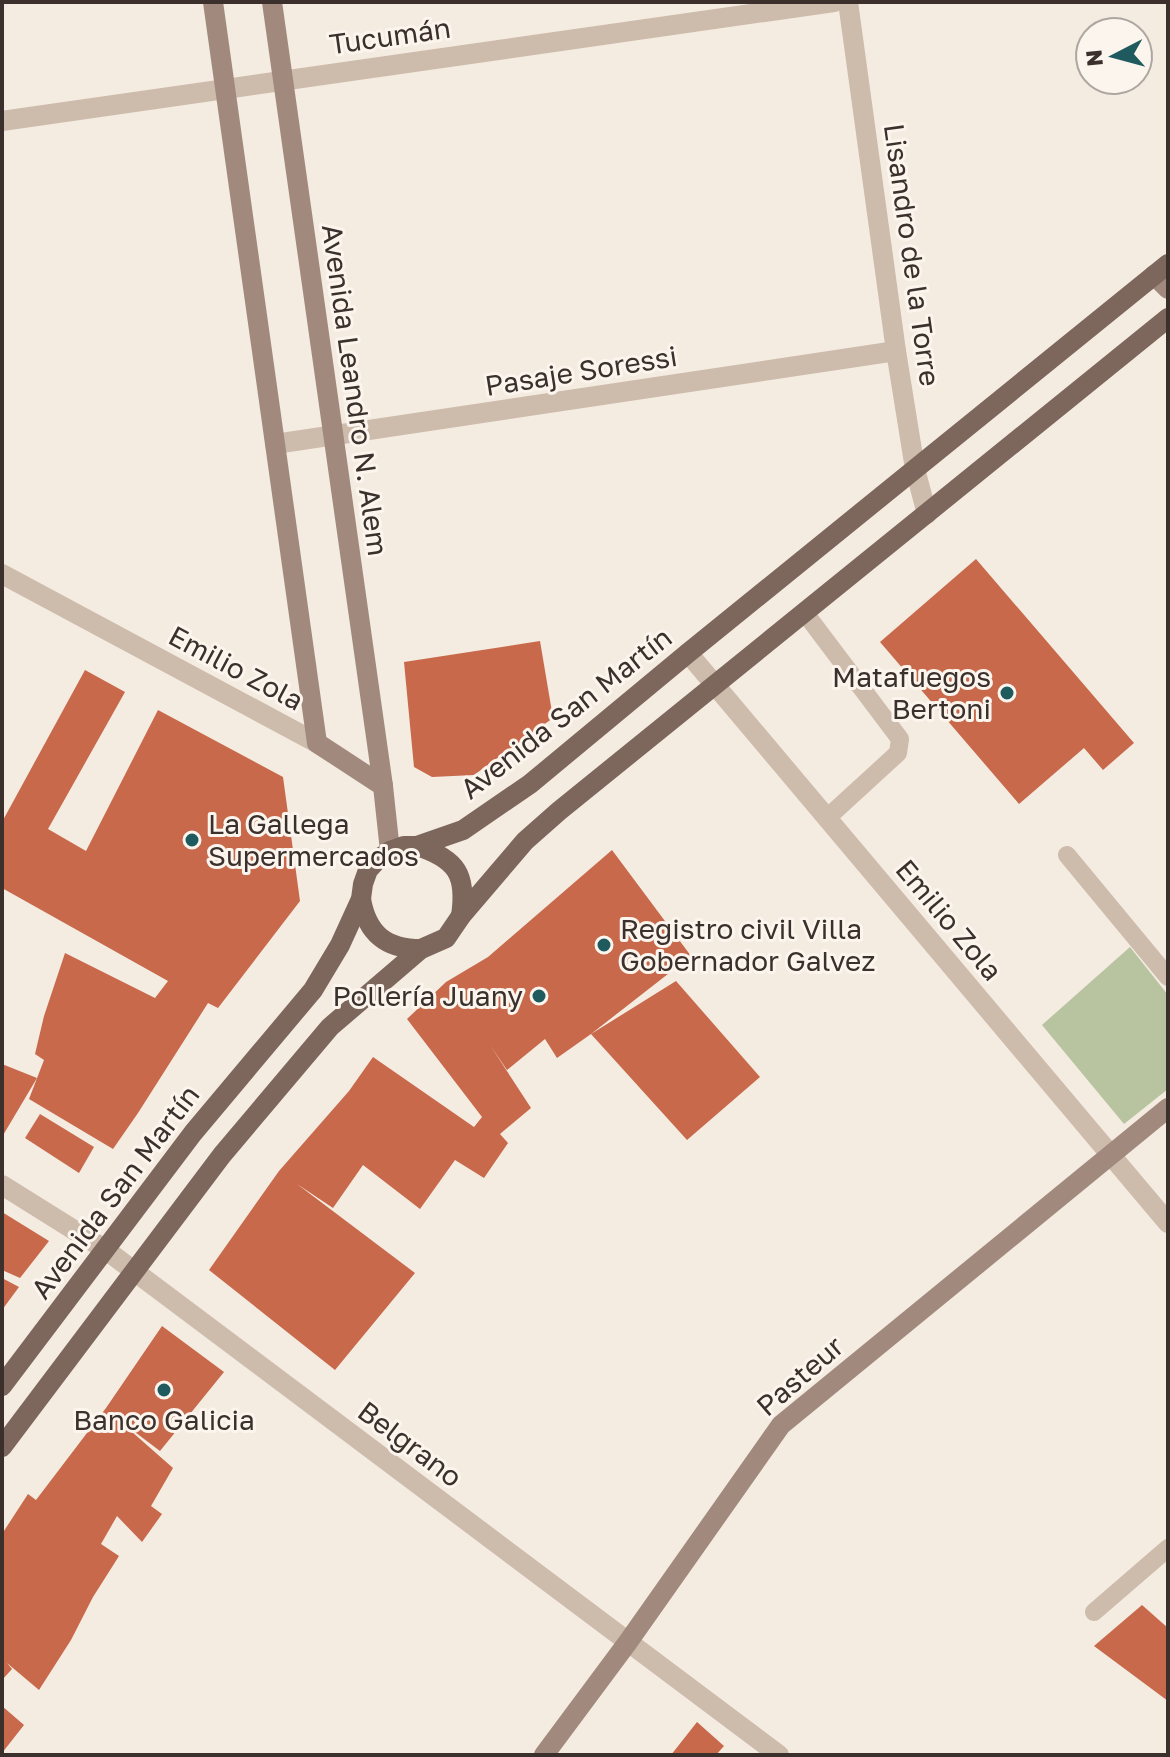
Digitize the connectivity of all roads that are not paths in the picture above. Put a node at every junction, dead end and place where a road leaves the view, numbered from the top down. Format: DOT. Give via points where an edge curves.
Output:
graph roads {
  1 [pos="213,2"];
  2 [pos="272,2"];
  3 [pos="834,2"];
  4 [pos="848,2"];
  5 [pos="283,79"];
  6 [pos="225,88"];
  7 [pos="2,121"];
  8 [pos="1163,276"];
  9 [pos="1168,318"];
  10 [pos="896,351"];
  11 [pos="333,437"];
  12 [pos="275,444"];
  13 [pos="915,469"];
  14 [pos="927,514"];
  15 [pos="2,574"];
  16 [pos="805,613"];
  17 [pos="688,653"];
  18 [pos="716,685"];
  19 [pos="317,743"];
  20 [pos="383,786"];
  21 [pos="827,818"];
  22 [pos="417,846"];
  23 [pos="390,851"];
  24 [pos="1067,855"];
  25 [pos="361,899"];
  26 [pos="461,916"];
  27 [pos="421,949"];
  28 [pos="1168,977"];
  29 [pos="1168,1108"];
  30 [pos="1110,1156"];
  31 [pos="2,1185"];
  32 [pos="1168,1223"];
  33 [pos="106,1250"];
  34 [pos="135,1273"];
  35 [pos="2,1386"];
  36 [pos="2,1447"];
  37 [pos="1168,1548"];
  38 [pos="1094,1612"];
  39 [pos="628,1642"];
  40 [pos="544,1755"];
  41 [pos="779,1755"];
  1 -- 6 [label="street"];
  2 -- 5 [label="street, Avenida Leandro N. Alem"];
  3 -- 5 [label="street, Tucumán"];
  4 -- 10 [label="street, Lisandro de la Torre"];
  5 -- 6 [label="street, Tucumán"];
  5 -- 11 [label="street, Avenida Leandro N. Alem"];
  6 -- 7 [label="street, Tucumán"];
  6 -- 12 [label="street"];
  8 -- 13 [label="main road, Avenida San Martín"];
  9 -- 14 [label="main road"];
  10 -- 11 [label="street, Pasaje Soressi"];
  10 -- 13 [label="street, Lisandro de la Torre"];
  11 -- 12 [label="street, Pasaje Soressi"];
  11 -- 20 [label="street, Avenida Leandro N. Alem"];
  12 -- 19 [label="street"];
  13 -- 14 [label="street, Lisandro de la Torre"];
  13 -- 17 [label="main road, Avenida San Martín"];
  14 -- 16 [label="main road"];
  15 -- 19 [label="street, Emilio Zola"];
  16 -- 18 [label="main road"];
  16 -- 21 [label="lane" via="900,739 898,753"];
  17 -- 18 [label="street, Emilio Zola"];
  17 -- 22 [label="main road, Avenida San Martín" via="530,784 463,830"];
  18 -- 21 [label="street, Emilio Zola"];
  18 -- 26 [label="main road" via="525,841"];
  19 -- 20 [label="street, Emilio Zola"];
  20 -- 23 [label="street"];
  21 -- 30 [label="street, Emilio Zola"];
  22 -- 23 [label="main road, Avenida San Martín"];
  22 -- 26 [label="main road" via="440,853 457,870 464,893"];
  23 -- 25 [label="main road, Avenida San Martín" via="368,870"];
  24 -- 28 [label="lane"];
  25 -- 27 [label="main road" via="363,914 380,938"];
  25 -- 33 [label="main road, Avenida San Martín" via="313,990 193,1133"];
  26 -- 27 [label="main road" via="446,938"];
  27 -- 34 [label="main road" via="330,1027 222,1155"];
  29 -- 30 [label="street, Pasteur"];
  30 -- 32 [label="street, Emilio Zola"];
  30 -- 39 [label="street, Pasteur" via="781,1425"];
  31 -- 33 [label="street, Belgrano"];
  33 -- 34 [label="street, Belgrano"];
  33 -- 35 [label="main road, Avenida San Martín"];
  34 -- 36 [label="main road"];
  34 -- 39 [label="street, Belgrano"];
  37 -- 38 [label="lane"];
  39 -- 40 [label="street, Pasteur"];
  39 -- 41 [label="street, Belgrano"];
}
